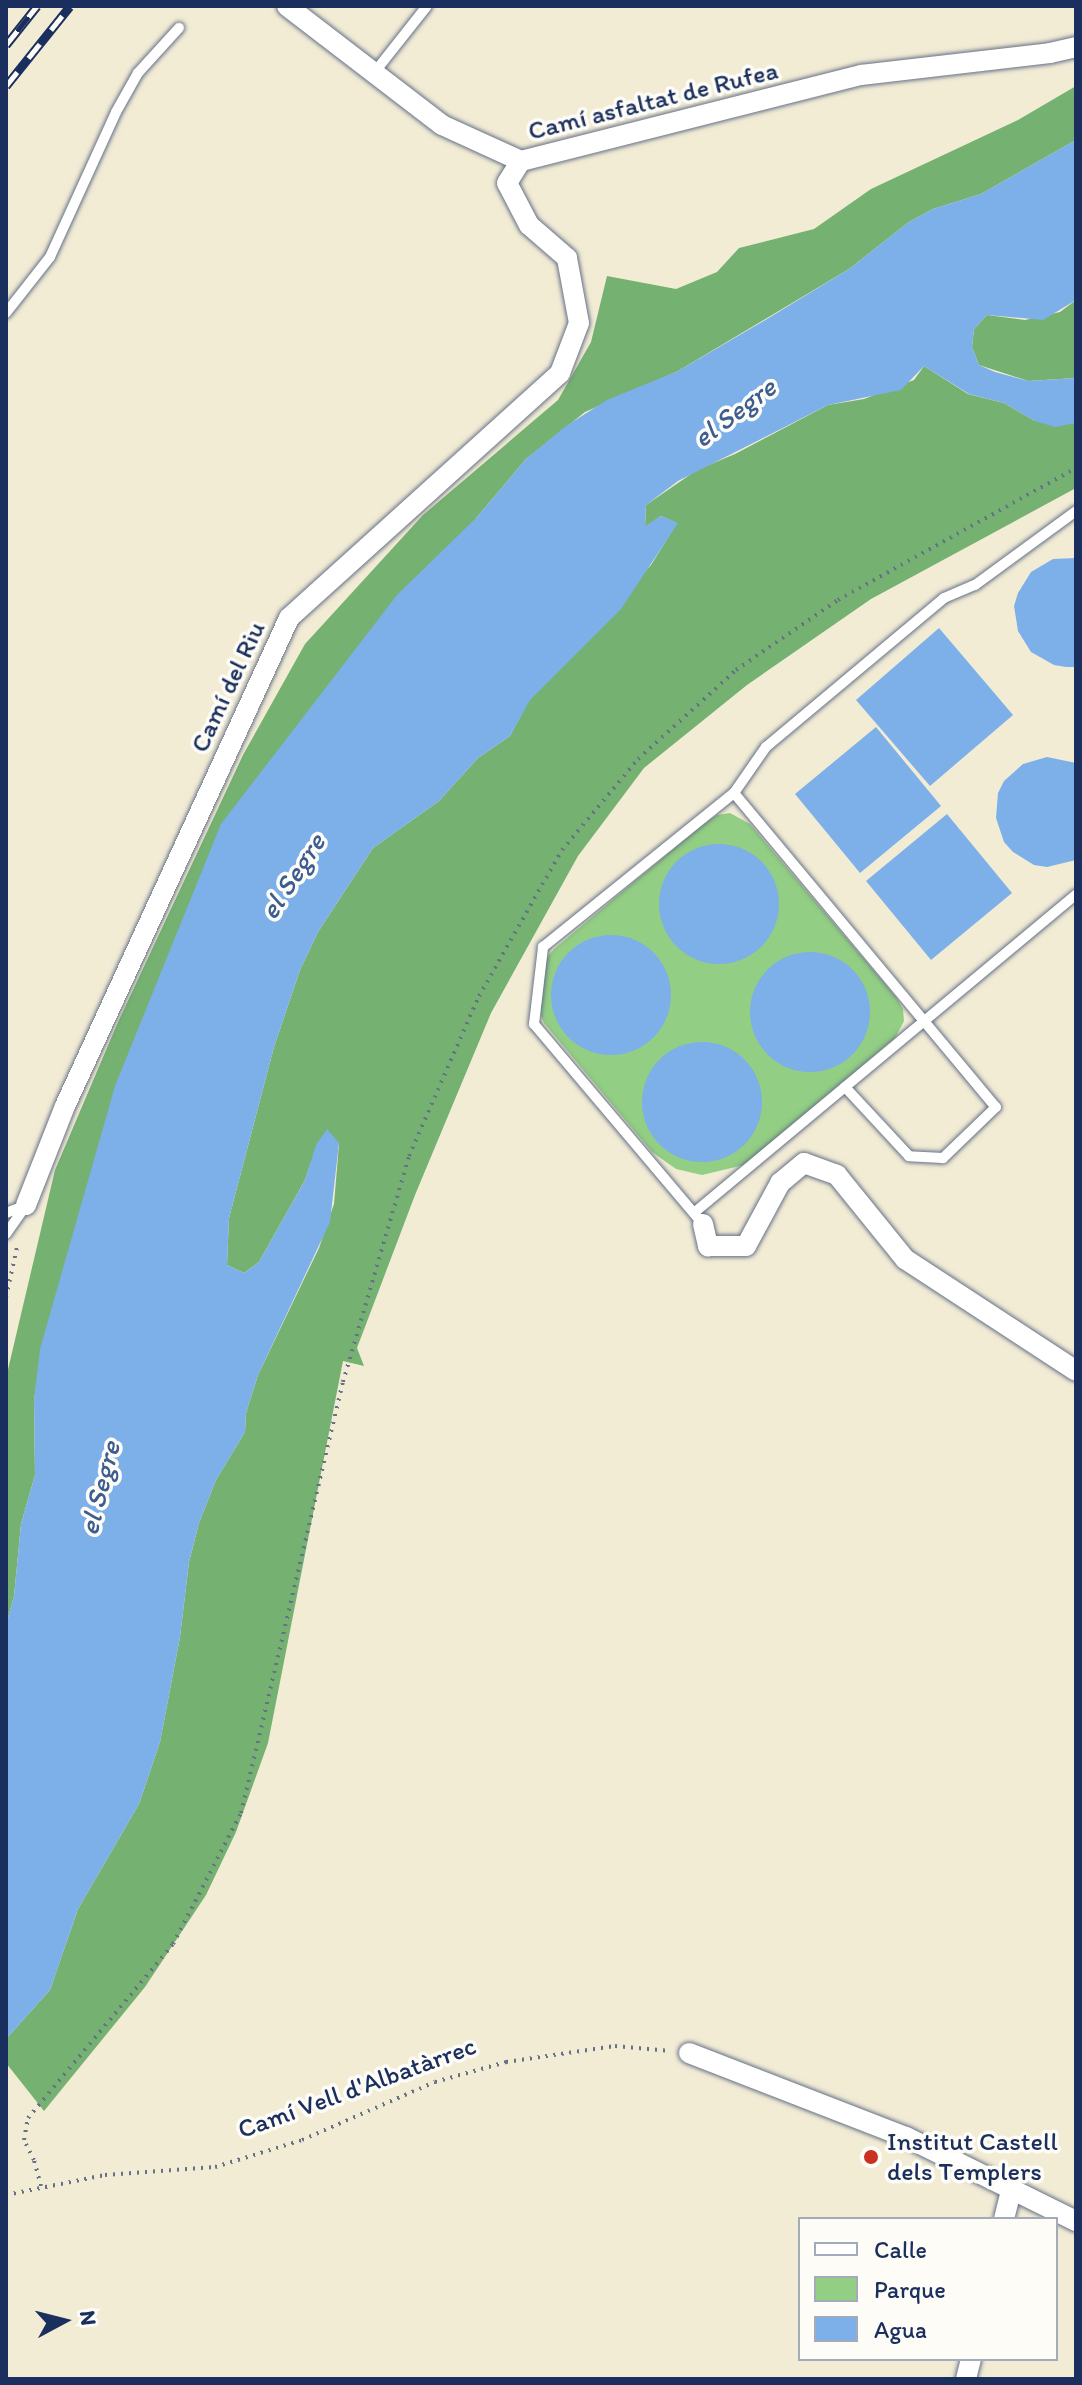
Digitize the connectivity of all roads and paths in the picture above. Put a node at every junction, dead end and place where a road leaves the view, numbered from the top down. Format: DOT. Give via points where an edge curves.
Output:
graph roads {
  1 [pos="287,6"];
  2 [pos="427,6"];
  3 [pos="179,28"];
  4 [pos="1076,47"];
  5 [pos="374,73"];
  6 [pos="521,161"];
  7 [pos="6,313"];
  8 [pos="1076,468"];
  9 [pos="1076,511"];
  10 [pos="734,793"];
  11 [pos="1076,895"];
  12 [pos="925,1021"];
  13 [pos="845,1087"];
  14 [pos="26,1205"];
  15 [pos="6,1213"];
  16 [pos="699,1218"];
  17 [pos="6,1234"];
  18 [pos="6,1297"];
  19 [pos="1076,1371"];
  20 [pos="689,2053"];
  21 [pos="41,2186"];
  22 [pos="1012,2187"];
  23 [pos="6,2195"];
  24 [pos="1004,2217"];
  25 [pos="1076,2221"];
  1 -- 5 [label="street, Camí asfaltat de Rufea"];
  2 -- 5 [label="lane"];
  3 -- 7 [label="lane" via="138,73 50,257"];
  4 -- 6 [label="street, Camí asfaltat de Rufea" via="861,75"];
  5 -- 6 [label="street, Camí asfaltat de Rufea" via="442,125"];
  6 -- 14 [label="street, Camí del Riu" via="507,183 529,225 567,258 579,323 560,373 289,618 65,1106"];
  8 -- 21 [label="path" via="838,600 736,670 638,759 562,850 479,996 409,1156 343,1382 241,1813 173,1944 28,2118 24,2140"];
  9 -- 10 [label="lane" via="975,585 944,598 766,747"];
  10 -- 12 [label="lane"];
  10 -- 16 [label="lane" via="543,947 534,1024"];
  11 -- 12 [label="lane"];
  12 -- 13 [label="lane"];
  12 -- 13 [label="lane" via="996,1107 943,1158 909,1156"];
  13 -- 16 [label="lane"];
  14 -- 15 [label="lane"];
  14 -- 17 [label="lane"];
  14 -- 18 [label="path"];
  16 -- 19 [label="street" via="708,1246 746,1246 780,1183 804,1163 837,1175 905,1259"];
  20 -- 21 [label="path, Camí Vell d'Albatàrrec" via="615,2046 506,2062 435,2082 302,2140 215,2167"];
  20 -- 22 [label="street" via="853,2115"];
  21 -- 23 [label="path, Camí Vell d'Albatàrrec"];
  22 -- 24 [label="street"];
  22 -- 25 [label="street"];
}
